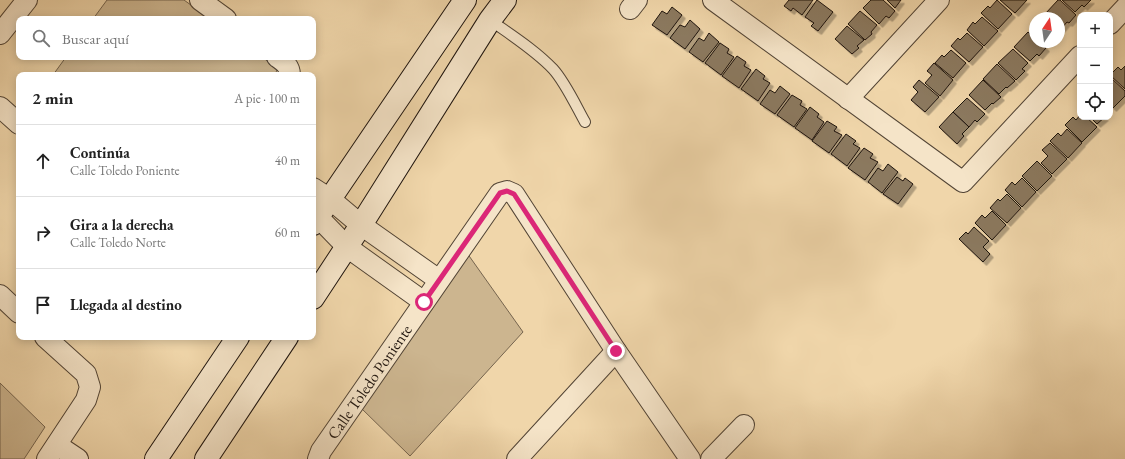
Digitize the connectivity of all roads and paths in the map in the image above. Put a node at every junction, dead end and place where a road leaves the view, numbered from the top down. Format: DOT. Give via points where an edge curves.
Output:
graph roads {
  1 [pos="27,0"];
  2 [pos="200,0"];
  3 [pos="464,0"];
  4 [pos="505,0"];
  5 [pos="714,0"];
  6 [pos="939,0"];
  7 [pos="1120,0"];
  8 [pos="1125,7"];
  9 [pos="222,16"];
  10 [pos="490,20"];
  11 [pos="1113,21"];
  12 [pos="0,34"];
  13 [pos="1077,59"];
  14 [pos="281,60"];
  15 [pos="291,72"];
  16 [pos="848,98"];
  17 [pos="0,107"];
  18 [pos="16,121"];
  19 [pos="585,122"];
  20 [pos="322,193"];
  21 [pos="316,214"];
  22 [pos="316,219"];
  23 [pos="361,225"];
  24 [pos="347,247"];
  25 [pos="439,280"];
  26 [pos="316,294"];
  27 [pos="0,295"];
  28 [pos="424,302"];
  29 [pos="16,310"];
  30 [pos="48,340"];
  31 [pos="236,340"];
  32 [pos="285,340"];
  33 [pos="616,351"];
  34 [pos="744,425"];
  35 [pos="52,452"];
  36 [pos="163,456"];
  37 [pos="78,459"];
  38 [pos="206,459"];
  39 [pos="318,459"];
  40 [pos="517,459"];
  41 [pos="690,459"];
  42 [pos="711,459"];
  1 -- 12 [label="street"];
  2 -- 9 [label="street"];
  3 -- 10 [label="street"];
  3 -- 20 [label="street"];
  4 -- 10 [label="street"];
  5 -- 16 [label="street"];
  6 -- 16 [label="street"];
  7 -- 8 [label="street"];
  8 -- 11 [label="street"];
  10 -- 19 [label="lane" via="554,70"];
  10 -- 23 [label="street"];
  13 -- 16 [label="street" via="963,182"];
  14 -- 15 [label="street" via="288,65"];
  17 -- 18 [label="street"];
  20 -- 21 [label="street"];
  20 -- 23 [label="street"];
  22 -- 24 [label="street"];
  23 -- 24 [label="street"];
  23 -- 25 [label="street"];
  24 -- 26 [label="street"];
  24 -- 28 [label="street"];
  25 -- 28 [label="street, Calle Toledo Poniente"];
  25 -- 33 [label="street, Calle Toledo Poniente" via="500,193 507,191 514,194"];
  27 -- 29 [label="street"];
  28 -- 39 [label="street, Calle Toledo Poniente"];
  30 -- 35 [label="street" via="86,374 90,387 86,400"];
  31 -- 36 [label="street"];
  32 -- 38 [label="street"];
  33 -- 40 [label="street"];
  33 -- 41 [label="street"];
  34 -- 42 [label="street"];
  35 -- 37 [label="street"];
}
